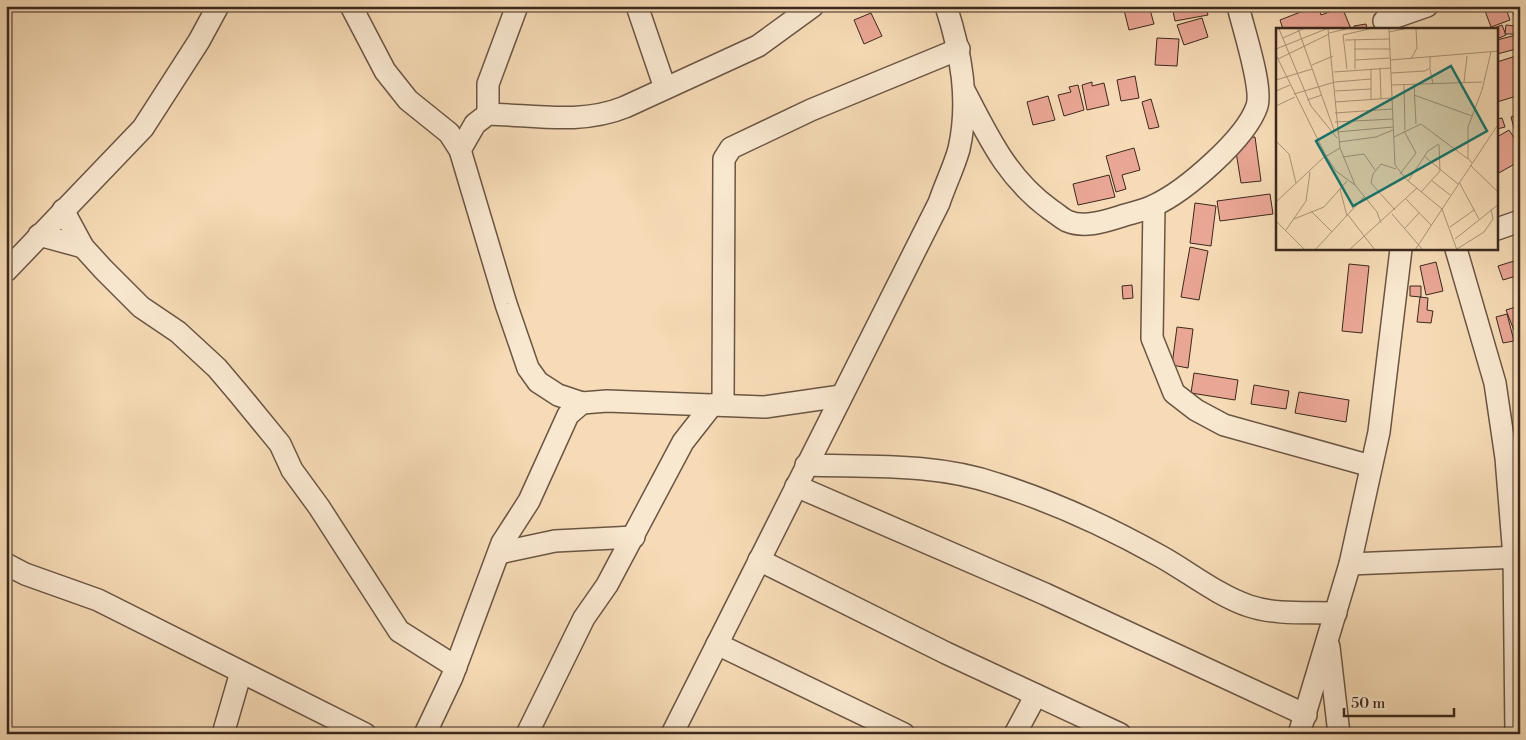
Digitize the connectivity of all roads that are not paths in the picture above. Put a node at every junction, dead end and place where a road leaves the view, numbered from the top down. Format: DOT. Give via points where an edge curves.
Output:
graph roads {
  1 [pos="218,6"];
  2 [pos="351,6"];
  3 [pos="517,6"];
  4 [pos="637,6"];
  5 [pos="813,6"];
  6 [pos="946,6"];
  7 [pos="1238,6"];
  8 [pos="1427,6"];
  9 [pos="1384,19"];
  10 [pos="960,49"];
  11 [pos="665,88"];
  12 [pos="964,89"];
  13 [pos="488,114"];
  14 [pos="460,150"];
  15 [pos="1154,206"];
  16 [pos="63,210"];
  17 [pos="1520,221"];
  18 [pos="1498,229"];
  19 [pos="40,235"];
  20 [pos="83,247"];
  21 [pos="1401,250"];
  22 [pos="1456,250"];
  23 [pos="6,271"];
  24 [pos="840,396"];
  25 [pos="582,404"];
  26 [pos="718,405"];
  27 [pos="806,465"];
  28 [pos="1372,466"];
  29 [pos="796,486"];
  30 [pos="634,537"];
  31 [pos="499,553"];
  32 [pos="1517,557"];
  33 [pos="759,560"];
  34 [pos="6,564"];
  35 [pos="1350,564"];
  36 [pos="16,577"];
  37 [pos="1336,613"];
  38 [pos="1328,639"];
  39 [pos="717,644"];
  40 [pos="456,667"];
  41 [pos="241,672"];
  42 [pos="268,686"];
  43 [pos="1036,695"];
  44 [pos="1336,698"];
  45 [pos="231,703"];
  46 [pos="1303,724"];
  47 [pos="223,734"];
  48 [pos="365,734"];
  49 [pos="426,734"];
  50 [pos="527,734"];
  51 [pos="672,734"];
  52 [pos="904,734"];
  53 [pos="1015,734"];
  54 [pos="1120,734"];
  55 [pos="1324,734"];
  56 [pos="1339,734"];
  57 [pos="1516,734"];
  1 -- 16 [label="street" via="143,128"];
  2 -- 14 [label="street" via="385,71 408,100 449,133"];
  3 -- 13 [label="street" via="488,84"];
  4 -- 11 [label="street"];
  5 -- 11 [label="street" via="758,46"];
  6 -- 10 [label="street"];
  7 -- 15 [label="street" via="1258,86 1257,106 1232,144 1193,182"];
  8 -- 9 [label="street"];
  10 -- 12 [label="street"];
  10 -- 26 [label="street" via="811,110 731,148 724,158"];
  11 -- 13 [label="street" via="606,115 583,118"];
  12 -- 15 [label="street" via="993,146 1019,183 1067,220 1081,224 1103,222"];
  12 -- 24 [label="street" via="964,118 958,150 939,202"];
  13 -- 14 [label="street" via="475,124"];
  14 -- 25 [label="street" via="528,368 538,382 558,395"];
  15 -- 28 [label="street" via="1152,338 1174,393 1224,425"];
  16 -- 19 [label="street"];
  16 -- 20 [label="street"];
  17 -- 18 [label="street"];
  19 -- 20 [label="street"];
  19 -- 23 [label="street"];
  20 -- 40 [label="street" via="141,307 178,332 217,368 280,444 292,470 399,631"];
  21 -- 28 [label="street"];
  22 -- 32 [label="street" via="1495,383"];
  24 -- 26 [label="street" via="765,407"];
  24 -- 27 [label="street"];
  25 -- 26 [label="street" via="607,401"];
  25 -- 31 [label="street" via="568,415 529,501"];
  26 -- 30 [label="street" via="684,442"];
  27 -- 29 [label="street"];
  27 -- 37 [label="street" via="918,467 997,483 1111,529 1249,606 1275,612"];
  28 -- 35 [label="street"];
  29 -- 33 [label="street"];
  29 -- 46 [label="street" via="1045,594"];
  30 -- 31 [label="street" via="556,541"];
  30 -- 50 [label="street" via="584,618"];
  31 -- 40 [label="street"];
  32 -- 35 [label="street"];
  32 -- 57 [label="street"];
  33 -- 39 [label="street"];
  33 -- 43 [label="street"];
  34 -- 36 [label="street"];
  35 -- 37 [label="street"];
  36 -- 41 [label="street" via="98,600"];
  37 -- 38 [label="street"];
  38 -- 44 [label="street"];
  38 -- 46 [label="street"];
  39 -- 51 [label="street"];
  39 -- 52 [label="street"];
  40 -- 49 [label="street"];
  41 -- 42 [label="street"];
  41 -- 45 [label="street"];
  42 -- 45 [label="street"];
  42 -- 48 [label="street"];
  43 -- 53 [label="street"];
  43 -- 54 [label="street"];
  44 -- 55 [label="street"];
  44 -- 56 [label="street"];
  45 -- 47 [label="street"];
}
